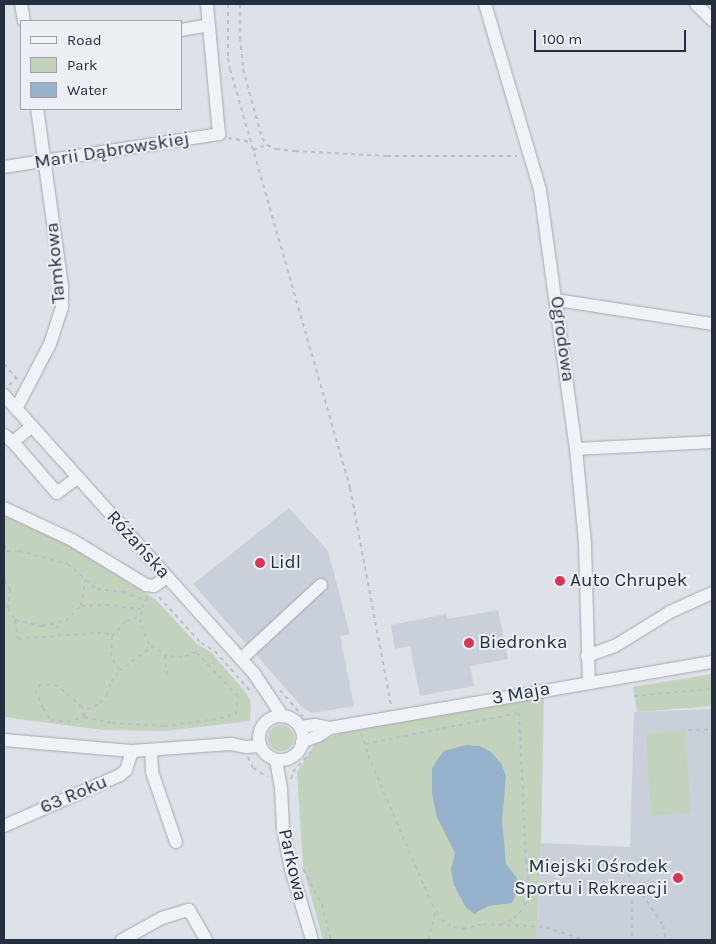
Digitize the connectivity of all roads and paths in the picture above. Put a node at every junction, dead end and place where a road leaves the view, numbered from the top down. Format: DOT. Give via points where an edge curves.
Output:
graph roads {
  1 [pos="21,4"];
  2 [pos="208,4"];
  3 [pos="228,4"];
  4 [pos="240,4"];
  5 [pos="485,4"];
  6 [pos="696,4"];
  7 [pos="24,20"];
  8 [pos="712,20"];
  9 [pos="208,25"];
  10 [pos="182,30"];
  11 [pos="37,110"];
  12 [pos="219,134"];
  13 [pos="251,142"];
  14 [pos="267,145"];
  15 [pos="253,150"];
  16 [pos="532,158"];
  17 [pos="44,161"];
  18 [pos="4,167"];
  19 [pos="557,300"];
  20 [pos="712,324"];
  21 [pos="4,364"];
  22 [pos="16,378"];
  23 [pos="23,386"];
  24 [pos="4,390"];
  25 [pos="4,395"];
  26 [pos="16,409"];
  27 [pos="32,426"];
  28 [pos="8,438"];
  29 [pos="712,442"];
  30 [pos="576,449"];
  31 [pos="78,477"];
  32 [pos="4,508"];
  33 [pos="4,545"];
  34 [pos="167,577"];
  35 [pos="4,580"];
  36 [pos="85,580"];
  37 [pos="321,584"];
  38 [pos="712,593"];
  39 [pos="150,594"];
  40 [pos="146,600"];
  41 [pos="81,606"];
  42 [pos="142,609"];
  43 [pos="140,616"];
  44 [pos="15,620"];
  45 [pos="57,624"];
  46 [pos="113,634"];
  47 [pos="58,636"];
  48 [pos="152,648"];
  49 [pos="165,655"];
  50 [pos="588,656"];
  51 [pos="241,659"];
  52 [pos="712,662"];
  53 [pos="120,670"];
  54 [pos="167,675"];
  55 [pos="589,682"];
  56 [pos="275,684"];
  57 [pos="712,689"];
  58 [pos="634,696"];
  59 [pos="390,704"];
  60 [pos="84,718"];
  61 [pos="277,718"];
  62 [pos="358,721"];
  63 [pos="302,723"];
  64 [pos="330,728"];
  65 [pos="712,729"];
  66 [pos="688,730"];
  67 [pos="4,740"];
  68 [pos="260,740"];
  69 [pos="302,742"];
  70 [pos="365,744"];
  71 [pos="316,747"];
  72 [pos="132,752"];
  73 [pos="151,752"];
  74 [pos="247,752"];
  75 [pos="281,760"];
  76 [pos="291,776"];
  77 [pos="272,777"];
  78 [pos="4,826"];
  79 [pos="176,842"];
  80 [pos="302,867"];
  81 [pos="624,868"];
  82 [pos="644,886"];
  83 [pos="639,889"];
  84 [pos="623,892"];
  85 [pos="632,892"];
  86 [pos="436,910"];
  87 [pos="499,925"];
  88 [pos="122,940"];
  89 [pos="206,940"];
  90 [pos="312,940"];
  91 [pos="331,940"];
  92 [pos="428,940"];
  93 [pos="583,940"];
  94 [pos="632,940"];
  95 [pos="666,940"];
  1 -- 7 [label="street"];
  2 -- 9 [label="street"];
  3 -- 13 [label="path" via="228,58"];
  4 -- 14 [label="path" via="243,69 262,138"];
  5 -- 16 [label="street, Ogrodowa"];
  6 -- 8 [label="street"];
  9 -- 10 [label="street"];
  9 -- 12 [label="street"];
  11 -- 17 [label="street, Tamkowa"];
  12 -- 13 [label="path"];
  12 -- 17 [label="street, Marii Dąbrowskiej"];
  13 -- 15 [label="path"];
  14 -- 15 [label="path"];
  14 -- 16 [label="path" via="295,151 387,156 508,154"];
  15 -- 59 [label="path" via="350,488"];
  16 -- 19 [label="street, Ogrodowa"];
  17 -- 18 [label="street, Marii Dąbrowskiej"];
  17 -- 26 [label="street, Tamkowa" via="62,286 62,308 50,344"];
  19 -- 20 [label="street"];
  19 -- 30 [label="street, Ogrodowa"];
  21 -- 22 [label="path"];
  22 -- 23 [label="path"];
  22 -- 24 [label="path"];
  25 -- 26 [label="street, Różańska"];
  26 -- 27 [label="street, Różańska"];
  27 -- 28 [label="street"];
  27 -- 31 [label="street, Różańska"];
  28 -- 31 [label="street" via="57,493"];
  29 -- 30 [label="street"];
  30 -- 50 [label="street, Ogrodowa" via="585,543"];
  31 -- 34 [label="street, Różańska"];
  32 -- 34 [label="street" via="72,540 146,585 154,586"];
  33 -- 36 [label="path" via="7,551 20,551 68,564"];
  34 -- 51 [label="street, Różańska"];
  35 -- 44 [label="path" via="10,588 8,608"];
  36 -- 40 [label="path" via="97,589 123,592"];
  36 -- 41 [label="path"];
  37 -- 51 [label="street"];
  38 -- 50 [label="street" via="670,612 615,646"];
  39 -- 40 [label="path"];
  40 -- 42 [label="path"];
  41 -- 42 [label="path"];
  41 -- 45 [label="path" via="66,621"];
  42 -- 43 [label="path"];
  43 -- 46 [label="path" via="126,621"];
  43 -- 48 [label="path" via="142,630"];
  44 -- 45 [label="path" via="42,626"];
  44 -- 47 [label="path" via="18,639"];
  45 -- 47 [label="path"];
  46 -- 47 [label="path"];
  46 -- 53 [label="path" via="111,656"];
  48 -- 49 [label="path"];
  48 -- 53 [label="path"];
  49 -- 54 [label="path"];
  49 -- 60 [label="path" via="183,657 196,652 238,696 236,714 164,726"];
  50 -- 55 [label="street, Ogrodowa"];
  51 -- 61 [label="street, Różańska" via="270,697"];
  52 -- 55 [label="street, 3 Maja"];
  53 -- 60 [label="path" via="110,682 107,695 87,710"];
  55 -- 62 [label="street, 3 Maja"];
  56 -- 63 [label="path"];
  57 -- 58 [label="path"];
  60 -- 60 [label="path" via="67,722 51,720 36,690 41,684 58,686 82,707"];
  61 -- 63 [label="street"];
  61 -- 68 [label="street" via="263,725"];
  62 -- 64 [label="street, 3 Maja"];
  62 -- 70 [label="path"];
  63 -- 64 [label="street, 3 Maja"];
  63 -- 69 [label="street"];
  64 -- 69 [label="street, 3 Maja"];
  65 -- 66 [label="path"];
  67 -- 72 [label="street"];
  68 -- 73 [label="street" via="246,747 231,744"];
  68 -- 75 [label="street" via="264,752"];
  69 -- 75 [label="street" via="297,753"];
  70 -- 86 [label="path"];
  70 -- 87 [label="path" via="519,713 530,895 512,920"];
  71 -- 76 [label="path"];
  72 -- 73 [label="street"];
  72 -- 78 [label="street, 63 Roku" via="126,770 120,775"];
  73 -- 79 [label="street" via="152,772"];
  74 -- 77 [label="path" via="253,768 263,776"];
  75 -- 90 [label="street, Parkowa" via="283,828 291,869"];
  80 -- 91 [label="path" via="322,904"];
  81 -- 83 [label="path"];
  82 -- 83 [label="path"];
  83 -- 85 [label="path"];
  83 -- 95 [label="path" via="663,925"];
  84 -- 85 [label="path"];
  85 -- 94 [label="path"];
  86 -- 87 [label="path" via="441,919 453,927"];
  86 -- 92 [label="path"];
  87 -- 93 [label="path" via="546,927"];
  88 -- 89 [label="street" via="162,918 189,910"];
}
